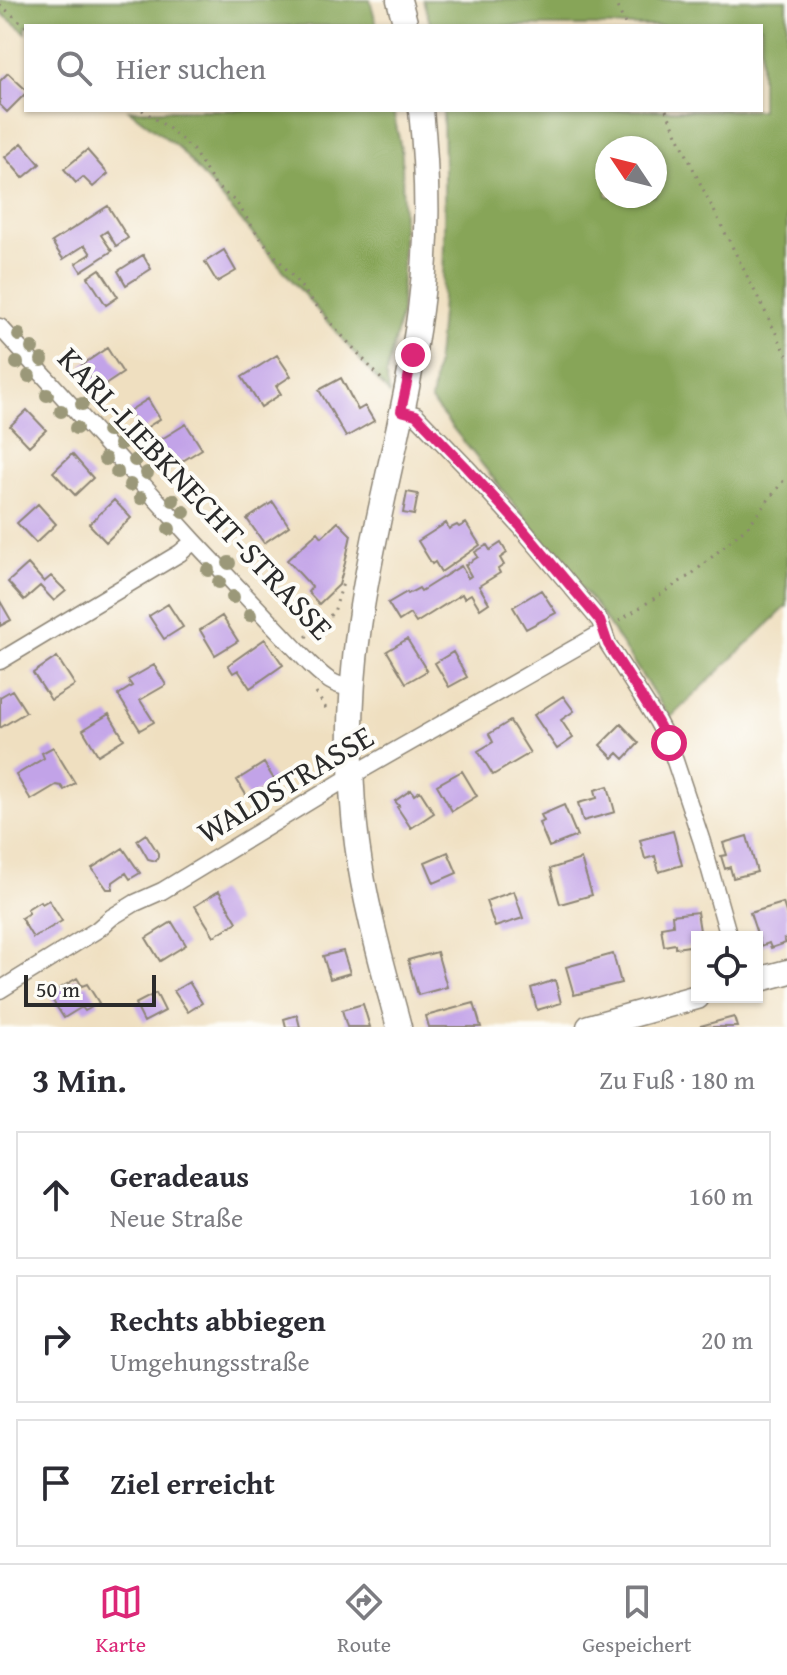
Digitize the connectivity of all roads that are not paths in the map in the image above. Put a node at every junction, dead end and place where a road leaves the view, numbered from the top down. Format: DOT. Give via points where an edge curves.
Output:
graph roads {
  1 [pos="399,0"];
  2 [pos="405,24"];
  3 [pos="421,112"];
  4 [pos="0,327"];
  5 [pos="403,402"];
  6 [pos="194,541"];
  7 [pos="603,632"];
  8 [pos="0,661"];
  9 [pos="354,689"];
  10 [pos="351,776"];
  11 [pos="727,931"];
  12 [pos="787,972"];
  13 [pos="763,978"];
  14 [pos="0,990"];
  15 [pos="691,999"];
  16 [pos="399,1027"];
  17 [pos="589,1027"];
  1 -- 2 [label="main road"];
  3 -- 5 [label="main road, KARL-LIEBKNECHT-STRASSE" via="428,200 425,264"];
  4 -- 6 [label="street, KARL-LIEBKNECHT-STRASSE"];
  5 -- 7 [label="street" via="576,592"];
  5 -- 9 [label="main road, KARL-LIEBKNECHT-STRASSE" via="359,627"];
  6 -- 8 [label="street"];
  6 -- 9 [label="street, KARL-LIEBKNECHT-STRASSE" via="328,681"];
  7 -- 10 [label="street, WALDSTRASSE"];
  7 -- 11 [label="street" via="669,743"];
  9 -- 10 [label="main road, KARL-LIEBKNECHT-STRASSE"];
  10 -- 14 [label="street, WALDSTRASSE" via="112,917"];
  10 -- 16 [label="main road, KARL-LIEBKNECHT-STRASSE" via="365,886"];
  12 -- 13 [label="main road"];
  15 -- 17 [label="main road"];
}
